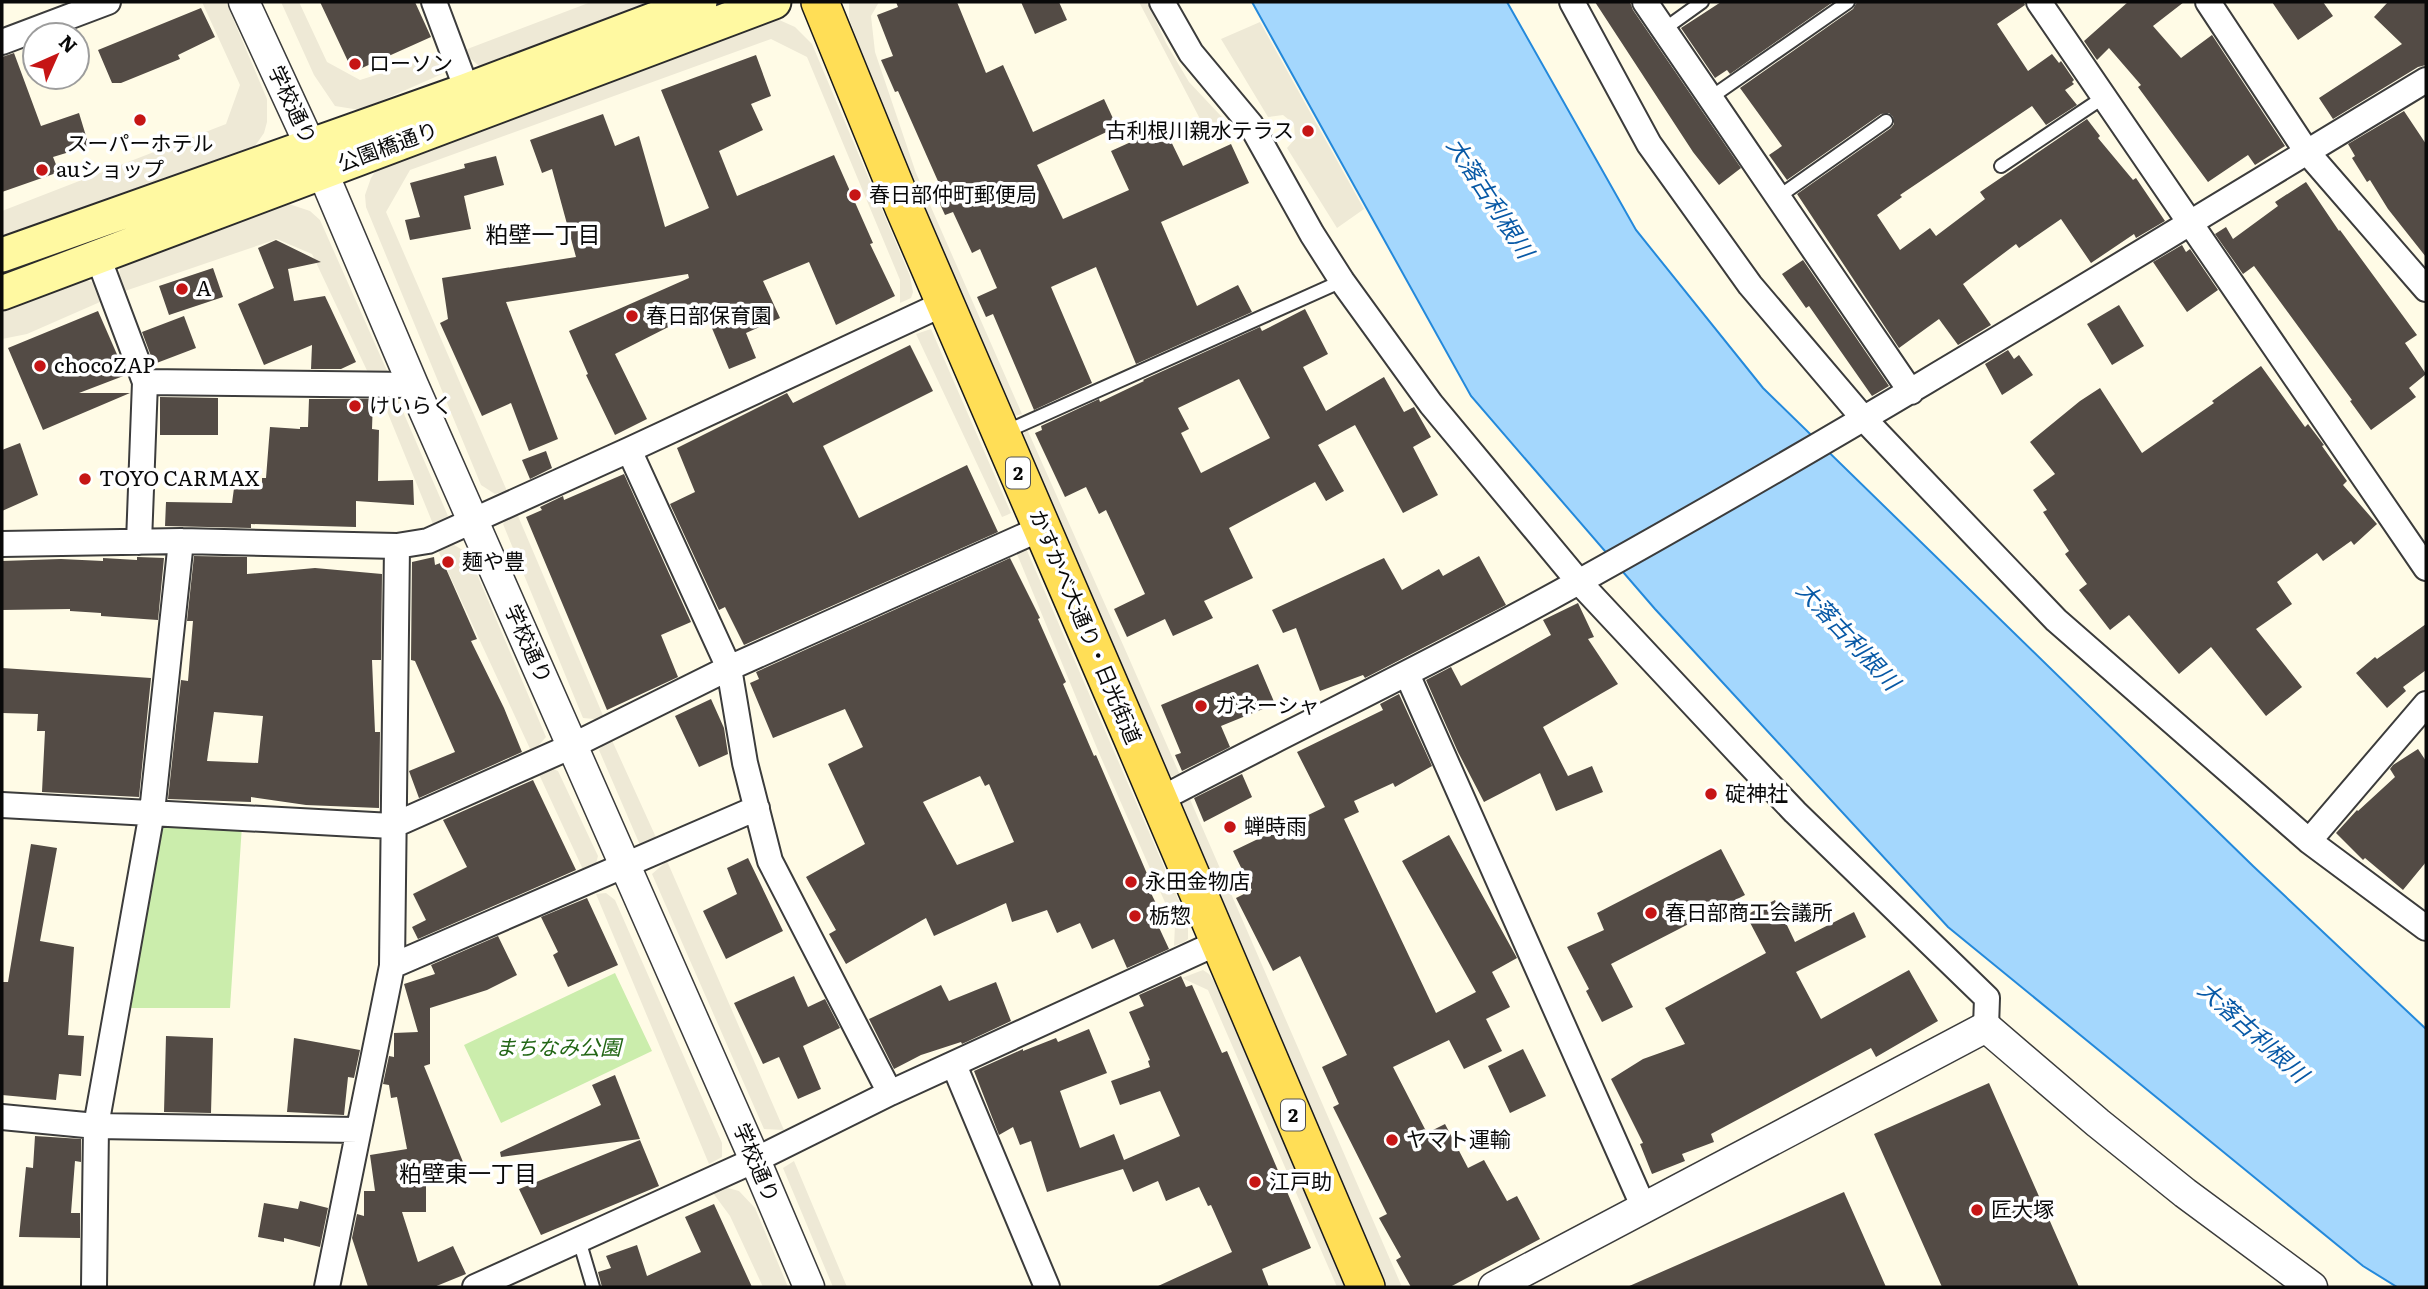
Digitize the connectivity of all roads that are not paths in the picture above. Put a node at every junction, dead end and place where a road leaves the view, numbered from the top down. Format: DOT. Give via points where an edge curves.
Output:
graph roads {
  1 [pos="108,2"];
  2 [pos="244,2"];
  3 [pos="434,2"];
  4 [pos="700,2"];
  5 [pos="774,2"];
  6 [pos="820,2"];
  7 [pos="1162,2"];
  8 [pos="1572,2"];
  9 [pos="1645,2"];
  10 [pos="1702,2"];
  11 [pos="1848,2"];
  12 [pos="2039,2"];
  13 [pos="2208,2"];
  14 [pos="1663,30"];
  15 [pos="2,42"];
  16 [pos="2426,80"];
  17 [pos="467,90"];
  18 [pos="2104,97"];
  19 [pos="1710,98"];
  20 [pos="1886,121"];
  21 [pos="2307,152"];
  22 [pos="316,158"];
  23 [pos="2001,166"];
  24 [pos="1778,197"];
  25 [pos="2190,223"];
  26 [pos="2,255"];
  27 [pos="98,257"];
  28 [pos="1342,281"];
  29 [pos="2426,289"];
  30 [pos="2,293"];
  31 [pos="945,303"];
  32 [pos="145,382"];
  33 [pos="413,385"];
  34 [pos="1911,391"];
  35 [pos="1864,419"];
  36 [pos="1001,433"];
  37 [pos="629,450"];
  38 [pos="474,520"];
  39 [pos="1042,528"];
  40 [pos="181,541"];
  41 [pos="139,542"];
  42 [pos="2,544"];
  43 [pos="397,545"];
  44 [pos="2426,568"];
  45 [pos="1579,582"];
  46 [pos="729,668"];
  47 [pos="1407,674"];
  48 [pos="2426,704"];
  49 [pos="572,746"];
  50 [pos="1159,800"];
  51 [pos="2,805"];
  52 [pos="757,808"];
  53 [pos="152,812"];
  54 [pos="392,826"];
  55 [pos="2309,841"];
  56 [pos="625,865"];
  57 [pos="2426,928"];
  58 [pos="1219,942"];
  59 [pos="388,974"];
  60 [pos="1986,1027"];
  61 [pos="954,1065"];
  62 [pos="890,1093"];
  63 [pos="2,1117"];
  64 [pos="96,1126"];
  65 [pos="358,1130"];
  66 [pos="755,1160"];
  67 [pos="1644,1208"];
  68 [pos="579,1240"];
  69 [pos="94,1287"];
  70 [pos="327,1287"];
  71 [pos="475,1287"];
  72 [pos="593,1287"];
  73 [pos="809,1287"];
  74 [pos="1047,1287"];
  75 [pos="1366,1287"];
  76 [pos="1494,1287"];
  77 [pos="2312,1287"];
  1 -- 15 [label="street"];
  2 -- 22 [label="street, 学校通り"];
  3 -- 17 [label="street"];
  4 -- 17 [label="main road, 公園橋通り"];
  5 -- 22 [label="main road, 公園橋通り"];
  6 -- 31 [label="main road, かすかべ大通り・日光街道 / 2"];
  7 -- 28 [label="street" via="1191,53 1251,125"];
  8 -- 35 [label="street" via="1649,144 1750,285"];
  9 -- 14 [label="street"];
  10 -- 14 [label="lane"];
  11 -- 19 [label="lane"];
  12 -- 18 [label="street"];
  13 -- 21 [label="street"];
  14 -- 19 [label="street"];
  16 -- 21 [label="street"];
  17 -- 22 [label="main road, 公園橋通り"];
  18 -- 23 [label="lane"];
  18 -- 25 [label="street"];
  19 -- 24 [label="street"];
  20 -- 24 [label="lane"];
  21 -- 25 [label="street"];
  21 -- 29 [label="street"];
  22 -- 26 [label="main road, 公園橋通り"];
  22 -- 27 [label="main road, 公園橋通り"];
  22 -- 33 [label="street, 学校通り"];
  24 -- 34 [label="street"];
  25 -- 34 [label="street"];
  25 -- 44 [label="street"];
  27 -- 30 [label="main road, 公園橋通り"];
  27 -- 32 [label="street"];
  28 -- 36 [label="lane"];
  28 -- 45 [label="street" via="1430,404"];
  31 -- 36 [label="main road, かすかべ大通り・日光街道 / 2"];
  31 -- 37 [label="street"];
  32 -- 33 [label="street"];
  32 -- 41 [label="street"];
  33 -- 38 [label="street, 学校通り"];
  34 -- 35 [label="street"];
  35 -- 45 [label="street"];
  35 -- 55 [label="street" via="2056,620"];
  36 -- 39 [label="main road, かすかべ大通り・日光街道 / 2"];
  37 -- 38 [label="street"];
  37 -- 46 [label="street"];
  38 -- 43 [label="street" via="428,541"];
  38 -- 49 [label="street, 学校通り"];
  39 -- 46 [label="street"];
  39 -- 50 [label="main road, かすかべ大通り・日光街道 / 2"];
  40 -- 41 [label="street"];
  40 -- 43 [label="street"];
  40 -- 53 [label="street"];
  41 -- 42 [label="street"];
  43 -- 54 [label="street"];
  45 -- 47 [label="street"];
  45 -- 60 [label="street" via="1795,812 1987,998"];
  46 -- 49 [label="street"];
  46 -- 52 [label="street"];
  47 -- 50 [label="street"];
  47 -- 67 [label="street"];
  48 -- 55 [label="street"];
  49 -- 54 [label="street"];
  49 -- 56 [label="street, 学校通り"];
  50 -- 58 [label="main road, かすかべ大通り・日光街道 / 2"];
  51 -- 53 [label="street"];
  52 -- 56 [label="street"];
  52 -- 62 [label="street" via="770,861"];
  53 -- 54 [label="street" via="330,826"];
  53 -- 64 [label="street" via="139,906"];
  54 -- 59 [label="street"];
  55 -- 57 [label="street"];
  56 -- 59 [label="street"];
  56 -- 66 [label="street, 学校通り"];
  58 -- 61 [label="street"];
  58 -- 75 [label="main road, 2"];
  59 -- 65 [label="street"];
  60 -- 67 [label="street"];
  60 -- 77 [label="street" via="2174,1184"];
  61 -- 62 [label="street"];
  61 -- 74 [label="street"];
  62 -- 66 [label="street"];
  63 -- 64 [label="street"];
  64 -- 65 [label="street"];
  64 -- 69 [label="street"];
  65 -- 70 [label="street"];
  66 -- 68 [label="street"];
  66 -- 73 [label="street, 学校通り"];
  67 -- 76 [label="street"];
  68 -- 71 [label="street"];
  68 -- 72 [label="lane"];
}
